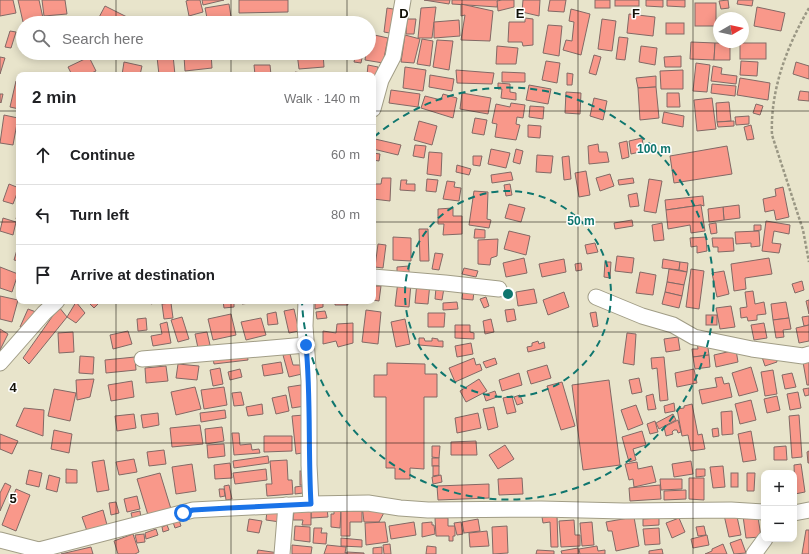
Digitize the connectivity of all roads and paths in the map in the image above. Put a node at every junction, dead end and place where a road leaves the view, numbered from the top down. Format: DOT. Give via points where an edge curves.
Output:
graph roads {
  1 [pos="403,0"];
  2 [pos="809,8"];
  3 [pos="376,98"];
  4 [pos="809,262"];
  5 [pos="376,277"];
  6 [pos="499,289"];
  7 [pos="596,297"];
  8 [pos="54,304"];
  9 [pos="306,304"];
  10 [pos="306,345"];
  11 [pos="809,354"];
  12 [pos="142,359"];
  13 [pos="0,363"];
  14 [pos="311,504"];
  15 [pos="286,505"];
  16 [pos="809,510"];
  17 [pos="761,512"];
  18 [pos="797,512"];
  19 [pos="0,540"];
  20 [pos="763,542"];
  21 [pos="36,552"];
  22 [pos="282,554"];
  23 [pos="754,554"];
  1 -- 3 [label="street" via="394,57 381,80"];
  2 -- 4 [label="path" via="788,51 775,92 772,122 772,135 803,230"];
  5 -- 6 [label="street"];
  7 -- 11 [label="street" via="642,316 673,325 694,337 760,350 804,356"];
  8 -- 13 [label="street"];
  9 -- 10 [label="street"];
  10 -- 12 [label="street"];
  10 -- 14 [label="street"];
  14 -- 15 [label="street"];
  14 -- 17 [label="street" via="368,503 428,510"];
  15 -- 21 [label="street" via="193,510"];
  15 -- 22 [label="street"];
  16 -- 18 [label="street"];
  19 -- 21 [label="street"];
  20 -- 23 [label="street"];
}
